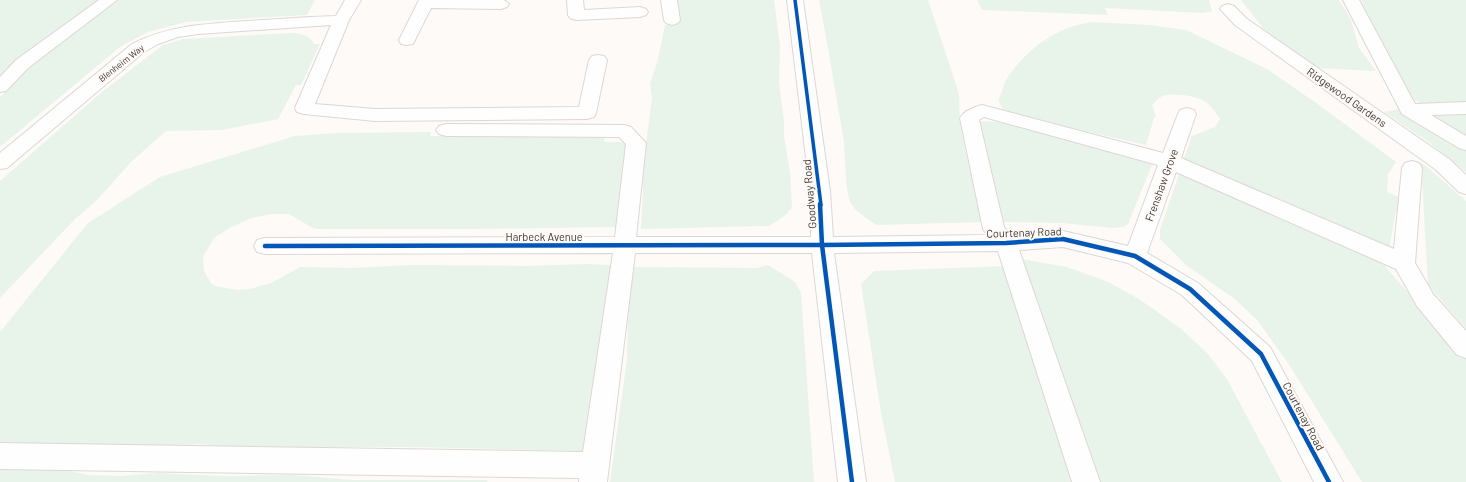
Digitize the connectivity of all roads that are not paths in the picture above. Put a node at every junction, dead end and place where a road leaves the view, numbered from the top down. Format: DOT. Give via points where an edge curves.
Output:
graph roads {
  1 [pos="109,0"];
  2 [pos="353,0"];
  3 [pos="575,0"];
  4 [pos="669,0"];
  5 [pos="795,0"];
  6 [pos="1351,0"];
  7 [pos="500,7"];
  8 [pos="1228,8"];
  9 [pos="640,12"];
  10 [pos="341,20"];
  11 [pos="672,20"];
  12 [pos="407,40"];
  13 [pos="598,60"];
  14 [pos="0,87"];
  15 [pos="1466,108"];
  16 [pos="1409,110"];
  17 [pos="1187,114"];
  18 [pos="446,130"];
  19 [pos="1466,144"];
  20 [pos="1169,162"];
  21 [pos="0,163"];
  22 [pos="1412,168"];
  23 [pos="1466,186"];
  24 [pos="1006,243"];
  25 [pos="624,244"];
  26 [pos="822,245"];
  27 [pos="265,246"];
  28 [pos="1135,256"];
  29 [pos="1404,263"];
  30 [pos="1466,348"];
  31 [pos="0,456"];
  32 [pos="594,473"];
  33 [pos="852,482"];
  34 [pos="1086,482"];
  35 [pos="1329,482"];
  1 -- 14 [label="street" via="22,64"];
  2 -- 10 [label="street"];
  3 -- 9 [label="street" via="576,15"];
  4 -- 11 [label="street"];
  5 -- 26 [label="street, Goodway Road" via="820,191"];
  6 -- 16 [label="street"];
  7 -- 12 [label="street" via="425,3"];
  8 -- 23 [label="street, Ridgewood Gardens" via="1241,22 1442,164"];
  10 -- 13 [label="street" via="304,108 375,115 587,113"];
  10 -- 21 [label="street, Blenheim Way" via="198,29 180,31 151,41 138,48"];
  15 -- 16 [label="street"];
  16 -- 19 [label="street"];
  17 -- 20 [label="street, Frenshaw Grove"];
  18 -- 25 [label="street" via="624,131 636,143"];
  20 -- 24 [label="street" via="982,111 969,118 994,229"];
  20 -- 28 [label="street, Frenshaw Grove"];
  20 -- 29 [label="street"];
  22 -- 29 [label="street"];
  24 -- 26 [label="street, Courtenay Road"];
  24 -- 28 [label="street, Courtenay Road" via="1063,238"];
  24 -- 34 [label="street"];
  25 -- 26 [label="street, Harbeck Avenue"];
  25 -- 27 [label="street, Harbeck Avenue"];
  25 -- 32 [label="street"];
  26 -- 33 [label="street, Goodway Road"];
  28 -- 35 [label="street, Courtenay Road" via="1190,289 1261,354"];
  29 -- 30 [label="street" via="1425,300"];
  31 -- 32 [label="street"];
}
